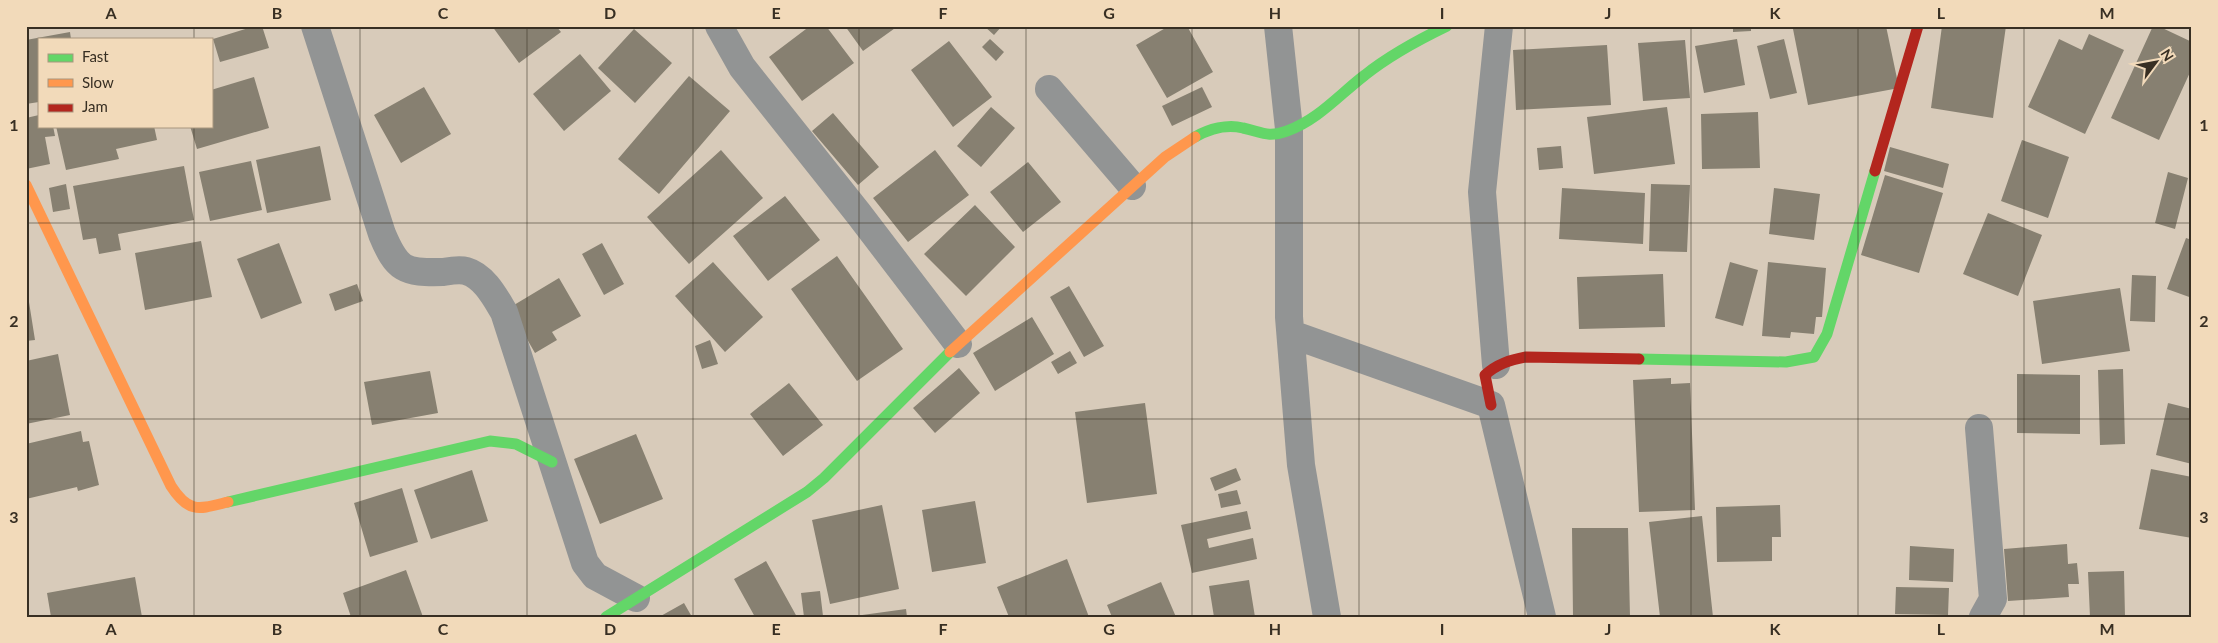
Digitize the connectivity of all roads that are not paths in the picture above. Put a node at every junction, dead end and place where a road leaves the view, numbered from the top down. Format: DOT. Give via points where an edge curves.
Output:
graph roads {
  1 [pos="315,26"];
  2 [pos="719,26"];
  3 [pos="1278,26"];
  4 [pos="1447,26"];
  5 [pos="1499,26"];
  6 [pos="1918,26"];
  7 [pos="1049,89"];
  8 [pos="1289,129"];
  9 [pos="26,185"];
  10 [pos="1132,186"];
  11 [pos="1291,334"];
  12 [pos="958,344"];
  13 [pos="1496,365"];
  14 [pos="1491,405"];
  15 [pos="1979,428"];
  16 [pos="552,462"];
  17 [pos="636,598"];
  18 [pos="606,617"];
  19 [pos="1327,617"];
  20 [pos="1542,617"];
  21 [pos="1983,617"];
  1 -- 16 [label="street" via="391,256 404,269 465,271 481,280 494,294 504,312"];
  2 -- 12 [label="street" via="742,68"];
  3 -- 8 [label="street"];
  4 -- 8 [label="street" via="1413,42 1303,124"];
  5 -- 13 [label="street" via="1482,192"];
  6 -- 13 [label="street" via="1827,334 1814,357 1786,362 1526,357"];
  7 -- 10 [label="street"];
  8 -- 10 [label="street" via="1272,135 1242,127 1208,130 1185,141"];
  8 -- 11 [label="street"];
  9 -- 16 [label="street" via="171,486 180,500 191,508 208,507 490,441 508,440 522,444"];
  10 -- 12 [label="street"];
  11 -- 14 [label="street"];
  11 -- 19 [label="street" via="1302,465"];
  12 -- 17 [label="street" via="807,492"];
  13 -- 14 [label="street" via="1485,376"];
  14 -- 20 [label="street"];
  15 -- 21 [label="street" via="1993,599"];
  16 -- 17 [label="street" via="585,563 595,576"];
  17 -- 18 [label="street"];
}
